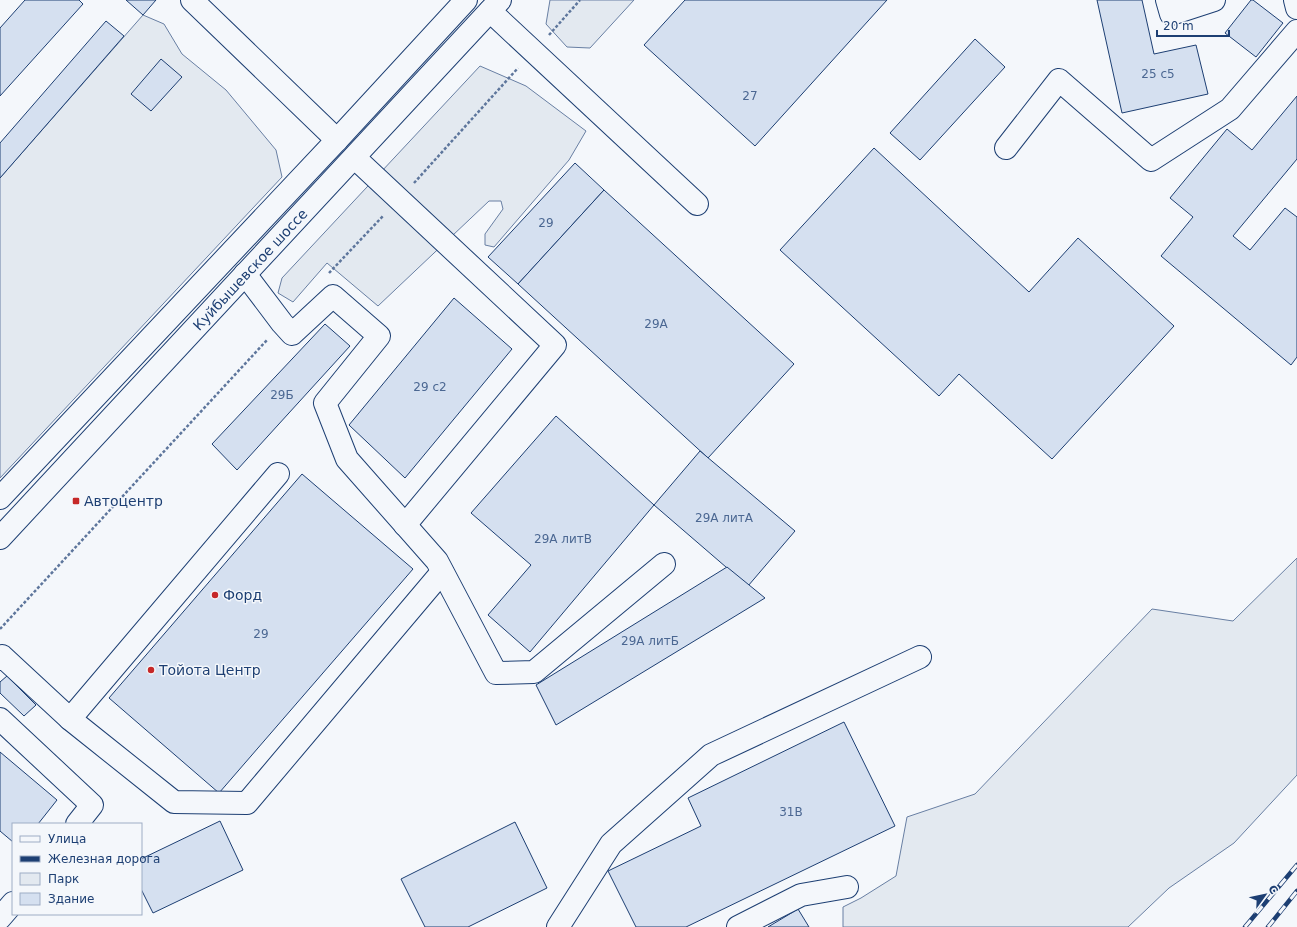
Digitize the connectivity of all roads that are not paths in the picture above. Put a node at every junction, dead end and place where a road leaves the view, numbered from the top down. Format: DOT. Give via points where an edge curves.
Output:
graph roads {
  1 [pos="192,0"];
  2 [pos="466,0"];
  3 [pos="1167,0"];
  4 [pos="1214,0"];
  5 [pos="1295,0"];
  6 [pos="495,5"];
  7 [pos="1297,8"];
  8 [pos="1297,31"];
  9 [pos="337,140"];
  10 [pos="1006,148"];
  11 [pos="355,158"];
  12 [pos="697,204"];
  13 [pos="245,274"];
  14 [pos="278,474"];
  15 [pos="0,498"];
  16 [pos="405,525"];
  17 [pos="0,538"];
  18 [pos="664,564"];
  19 [pos="442,572"];
  20 [pos="920,657"];
  21 [pos="0,659"];
  22 [pos="0,719"];
  23 [pos="70,719"];
  24 [pos="78,823"];
  25 [pos="847,887"];
  26 [pos="12,904"];
  27 [pos="0,918"];
  28 [pos="558,927"];
  29 [pos="738,927"];
  1 -- 9 [label="main road"];
  2 -- 9 [label="main road, Куйбышевское шоссе"];
  3 -- 4 [label="main road" via="1172,14"];
  5 -- 7 [label="main road"];
  6 -- 11 [label="main road, Куйбышевское шоссе"];
  6 -- 12 [label="main road"];
  8 -- 10 [label="main road" via="1230,109 1151,160 1059,80"];
  9 -- 15 [label="main road, Куйбышевское шоссе"];
  11 -- 13 [label="main road, Куйбышевское шоссе"];
  11 -- 16 [label="main road" via="555,345"];
  13 -- 16 [label="main road" via="292,334 333,296 378,336 325,403 347,459"];
  13 -- 17 [label="main road, Куйбышевское шоссе"];
  14 -- 23 [label="main road"];
  16 -- 19 [label="main road" via="437,561"];
  18 -- 19 [label="main road" via="534,672 496,673"];
  19 -- 23 [label="main road" via="247,802 174,802"];
  20 -- 28 [label="main road" via="711,755 611,844"];
  21 -- 23 [label="main road" via="2,656"];
  22 -- 24 [label="main road" via="92,805"];
  25 -- 29 [label="main road" via="801,895"];
  26 -- 27 [label="main road"];
}
